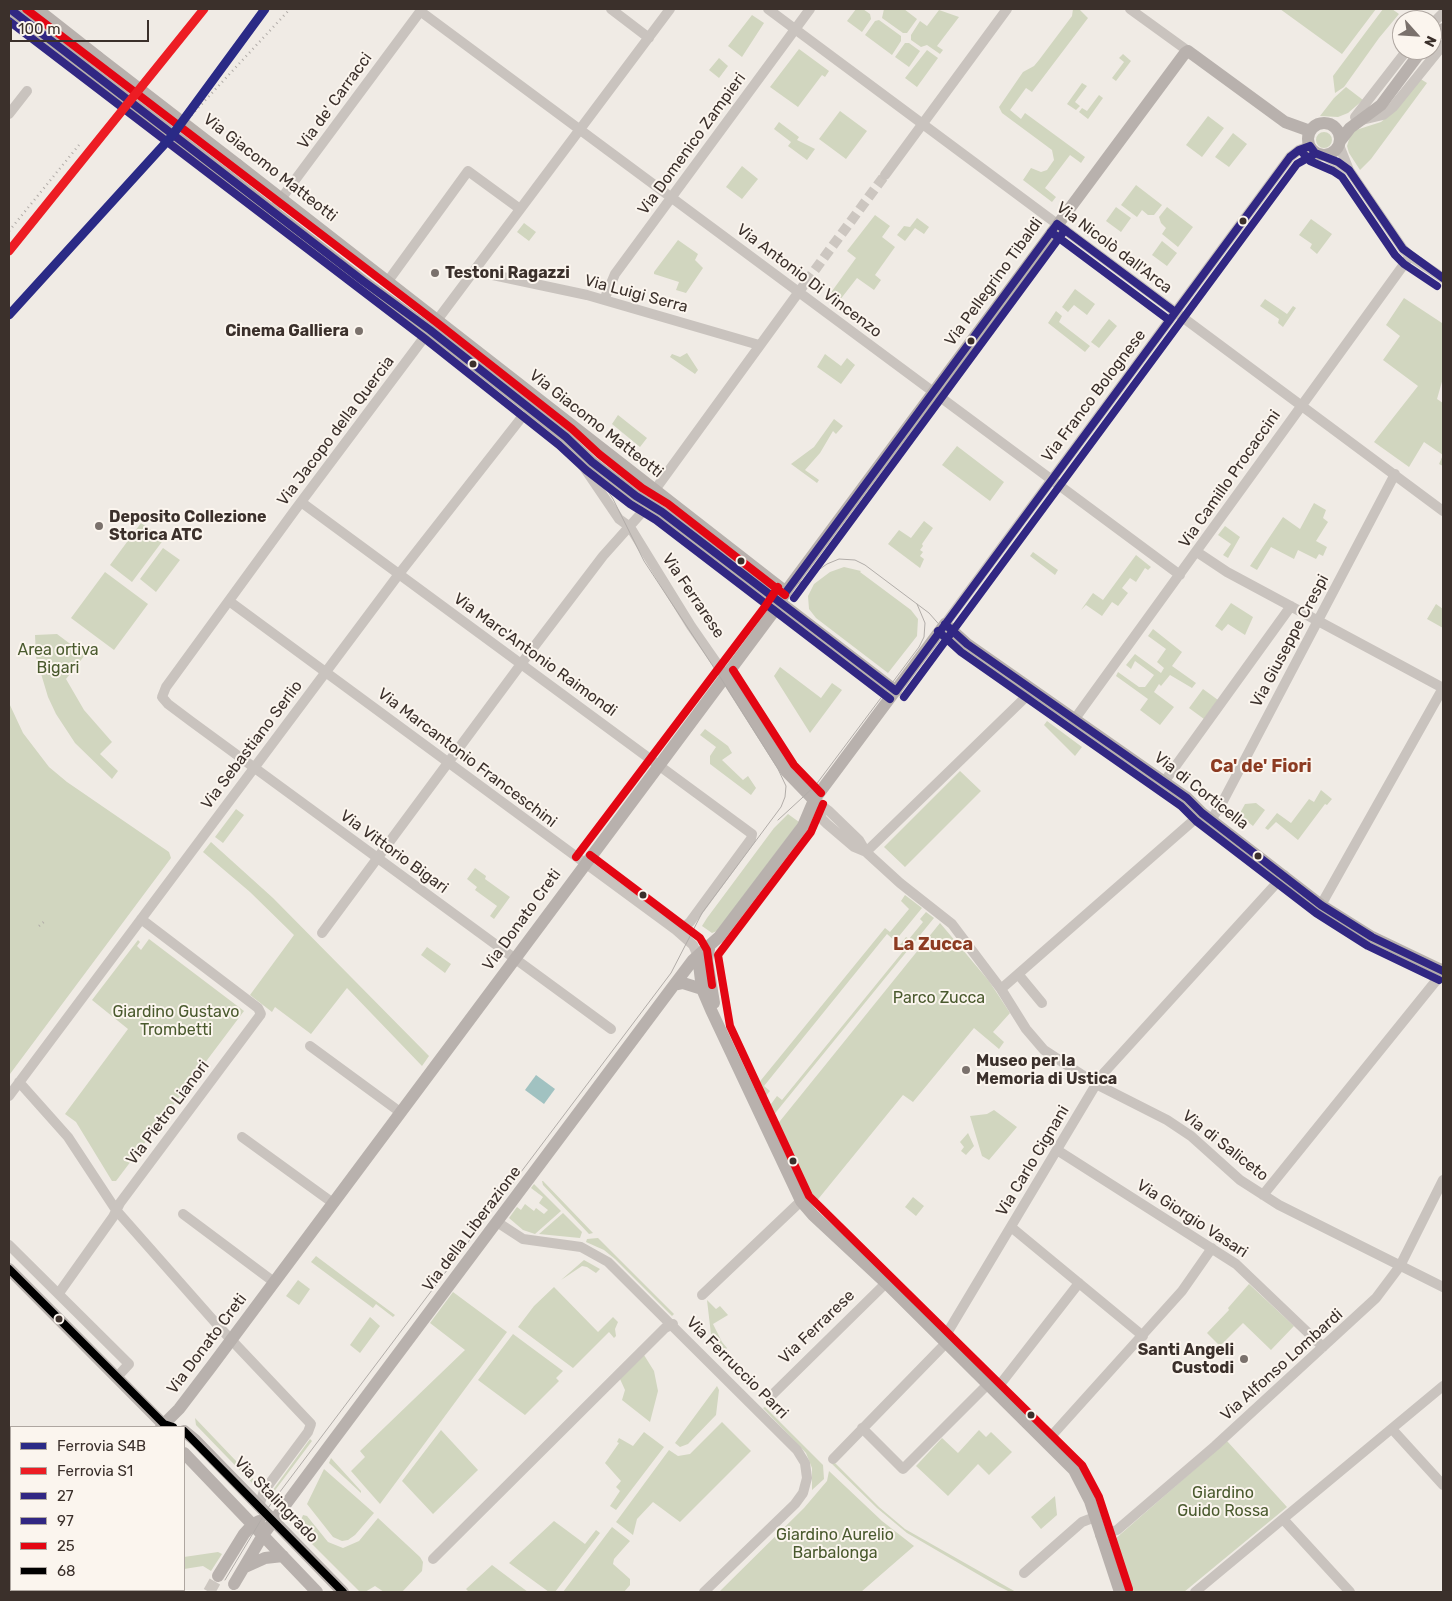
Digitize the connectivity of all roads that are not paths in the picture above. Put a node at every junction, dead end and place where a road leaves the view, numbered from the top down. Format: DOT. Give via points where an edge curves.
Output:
graph roads {
  1 [pos="37,9"];
  2 [pos="611,9"];
  3 [pos="670,9"];
  4 [pos="768,9"];
  5 [pos="810,9"];
  6 [pos="1007,9"];
  7 [pos="1130,9"];
  8 [pos="11,10"];
  9 [pos="421,10"];
  10 [pos="795,29"];
  11 [pos="648,38"];
  12 [pos="1443,45"];
  13 [pos="1188,51"];
  14 [pos="1400,60"];
  15 [pos="1415,60"];
  16 [pos="27,91"];
  17 [pos="9,114"];
  18 [pos="1358,119"];
  19 [pos="923,124"];
  20 [pos="1333,126"];
  21 [pos="579,130"];
  22 [pos="1310,131"];
  23 [pos="1340,143"];
  24 [pos="1310,146"];
  25 [pos="1323,155"];
  26 [pos="1349,170"];
  27 [pos="887,172"];
  28 [pos="282,197"];
  29 [pos="670,198"];
  30 [pos="520,209"];
  31 [pos="272,211"];
  32 [pos="1057,224"];
  33 [pos="1410,256"];
  34 [pos="474,271"];
  35 [pos="1443,278"];
  36 [pos="388,281"];
  37 [pos="806,282"];
  38 [pos="799,292"];
  39 [pos="604,300"];
  40 [pos="1176,312"];
  41 [pos="433,325"];
  42 [pos="759,345"];
  43 [pos="934,393"];
  44 [pos="1302,405"];
  45 [pos="579,460"];
  46 [pos="1394,474"];
  47 [pos="1051,479"];
  48 [pos="651,497"];
  49 [pos="301,502"];
  50 [pos="1443,511"];
  51 [pos="630,527"];
  52 [pos="1197,552"];
  53 [pos="399,574"];
  54 [pos="1180,575"];
  55 [pos="783,596"];
  56 [pos="229,602"];
  57 [pos="1291,606"];
  58 [pos="1318,620"];
  59 [pos="945,624"];
  60 [pos="521,663"];
  61 [pos="326,672"];
  62 [pos="725,675"];
  63 [pos="1443,688"];
  64 [pos="896,690"];
  65 [pos="1033,690"];
  66 [pos="162,697"];
  67 [pos="1074,720"];
  68 [pos="448,762"];
  69 [pos="659,764"];
  70 [pos="254,767"];
  71 [pos="1164,782"];
  72 [pos="814,800"];
  73 [pos="1206,816"];
  74 [pos="866,852"];
  75 [pos="377,858"];
  76 [pos="584,863"];
  77 [pos="1284,875"];
  78 [pos="1321,905"];
  79 [pos="140,919"];
  80 [pos="676,930"];
  81 [pos="322,933"];
  82 [pos="710,946"];
  83 [pos="698,956"];
  84 [pos="514,958"];
  85 [pos="1443,970"];
  86 [pos="1018,974"];
  87 [pos="674,984"];
  88 [pos="702,989"];
  89 [pos="1001,989"];
  90 [pos="1042,1004"];
  91 [pos="720,1029"];
  92 [pos="611,1030"];
  93 [pos="310,1046"];
  94 [pos="19,1082"];
  95 [pos="1096,1084"];
  96 [pos="9,1096"];
  97 [pos="400,1112"];
  98 [pos="242,1137"];
  99 [pos="1057,1150"];
  100 [pos="1443,1180"];
  101 [pos="1263,1195"];
  102 [pos="801,1201"];
  103 [pos="333,1203"];
  104 [pos="116,1210"];
  105 [pos="183,1214"];
  106 [pos="497,1222"];
  107 [pos="1011,1227"];
  108 [pos="9,1245"];
  109 [pos="1212,1248"];
  110 [pos="1400,1266"];
  111 [pos="9,1269"];
  112 [pos="274,1282"];
  113 [pos="1079,1283"];
  114 [pos="886,1284"];
  115 [pos="1443,1288"];
  116 [pos="59,1293"];
  117 [pos="702,1295"];
  118 [pos="673,1324"];
  119 [pos="1143,1336"];
  120 [pos="231,1340"];
  121 [pos="944,1341"];
  122 [pos="1323,1347"];
  123 [pos="117,1377"];
  124 [pos="1443,1386"];
  125 [pos="992,1387"];
  126 [pos="772,1395"];
  127 [pos="166,1426"];
  128 [pos="862,1428"];
  129 [pos="1392,1429"];
  130 [pos="185,1432"];
  131 [pos="1046,1442"];
  132 [pos="185,1454"];
  133 [pos="833,1459"];
  134 [pos="1443,1485"];
  135 [pos="260,1506"];
  136 [pos="1095,1517"];
  137 [pos="1283,1519"];
  138 [pos="274,1522"];
  139 [pos="252,1524"];
  140 [pos="1100,1534"];
  141 [pos="264,1535"];
  142 [pos="283,1556"];
  143 [pos="433,1559"];
  144 [pos="243,1569"];
  145 [pos="1024,1573"];
  146 [pos="218,1576"];
  147 [pos="234,1584"];
  148 [pos="317,1592"];
  149 [pos="343,1592"];
  150 [pos="704,1592"];
  151 [pos="1120,1592"];
  152 [pos="1195,1592"];
  153 [pos="1350,1592"];
  1 -- 28 [label="main road, Via Giacomo Matteotti, bridge"];
  2 -- 11 [label="street"];
  3 -- 11 [label="street, Via Jacopo della Quercia"];
  4 -- 10 [label="street, Via Nicolò dall'Arca"];
  5 -- 10 [label="street, Via Domenico Zampieri"];
  6 -- 19 [label="street"];
  7 -- 13 [label="street"];
  8 -- 31 [label="main road, Via Giacomo Matteotti, bridge"];
  9 -- 21 [label="street, Via Antonio Di Vincenzo"];
  9 -- 28 [label="street, Via de' Carracci"];
  10 -- 19 [label="street, Via Nicolò dall'Arca"];
  10 -- 29 [label="street, Via Domenico Zampieri"];
  11 -- 21 [label="street, Via Jacopo della Quercia"];
  12 -- 18 [label="street" via="1390,110 1378,116"];
  13 -- 22 [label="main road" via="1279,119"];
  13 -- 32 [label="main road, Via Pellegrino Tibaldi"];
  14 -- 18 [label="street"];
  15 -- 18 [label="main road" via="1387,97"];
  16 -- 17 [label="street"];
  18 -- 20 [label="main road"];
  18 -- 23 [label="main road"];
  19 -- 27 [label="street"];
  19 -- 32 [label="street, Via Nicolò dall'Arca"];
  20 -- 22 [label="main road" via="1321,124"];
  20 -- 23 [label="main road" via="1339,132"];
  21 -- 29 [label="street, Via Antonio Di Vincenzo"];
  21 -- 30 [label="street, Via Jacopo della Quercia"];
  22 -- 24 [label="main road"];
  23 -- 25 [label="main road" via="1333,153"];
  23 -- 26 [label="street"];
  24 -- 25 [label="main road"];
  24 -- 40 [label="street, Via Franco Bolognese" via="1290,158"];
  25 -- 26 [label="street"];
  26 -- 33 [label="street"];
  28 -- 31 [label="street, Via de' Carracci"];
  28 -- 36 [label="main road, Via Giacomo Matteotti"];
  29 -- 38 [label="street, Via Antonio Di Vincenzo"];
  29 -- 39 [label="street, Via Domenico Zampieri" via="615,274"];
  30 -- 34 [label="street, Via Jacopo della Quercia"];
  30 -- 36 [label="street" via="468,171"];
  31 -- 41 [label="main road, Via Giacomo Matteotti"];
  32 -- 40 [label="street, Via Nicolò dall'Arca"];
  32 -- 43 [label="main road, Via Pellegrino Tibaldi"];
  33 -- 35 [label="street"];
  33 -- 44 [label="street, Via Camillo Procaccini"];
  34 -- 39 [label="street, Via Luigi Serra"];
  34 -- 41 [label="street, Via Jacopo della Quercia"];
  36 -- 41 [label="main road, Via Giacomo Matteotti"];
  37 -- 38 [label="street"];
  38 -- 42 [label="street"];
  38 -- 43 [label="street, Via Antonio Di Vincenzo"];
  39 -- 42 [label="street, Via Luigi Serra"];
  40 -- 44 [label="street, Via Nicolò dall'Arca"];
  40 -- 47 [label="street, Via Franco Bolognese"];
  41 -- 48 [label="main road, Via Giacomo Matteotti"];
  41 -- 49 [label="street, Via Jacopo della Quercia"];
  42 -- 48 [label="street"];
  43 -- 47 [label="street, Via Antonio Di Vincenzo"];
  43 -- 55 [label="main road, Via Pellegrino Tibaldi"];
  44 -- 46 [label="street, Via Nicolò dall'Arca"];
  44 -- 52 [label="street, Via Camillo Procaccini"];
  45 -- 51 [label="street, Via Ferrarese" via="618,519"];
  45 -- 53 [label="street, Via Sebastiano Serlio" via="524,416"];
  46 -- 50 [label="street, Via Nicolò dall'Arca"];
  46 -- 58 [label="street, Via Giuseppe Crespi"];
  47 -- 54 [label="street, Via Antonio Di Vincenzo"];
  47 -- 59 [label="street, Via Franco Bolognese"];
  48 -- 51 [label="street"];
  48 -- 55 [label="main road, Via Giacomo Matteotti"];
  49 -- 53 [label="street, Via Marc'Antonio Raimondi"];
  49 -- 56 [label="street, Via Jacopo della Quercia"];
  51 -- 60 [label="street" via="603,556"];
  51 -- 62 [label="street, Via Ferrarese"];
  52 -- 54 [label="street, Via Camillo Procaccini"];
  52 -- 57 [label="street"];
  53 -- 60 [label="street, Via Marc'Antonio Raimondi"];
  53 -- 61 [label="street, Via Sebastiano Serlio"];
  54 -- 67 [label="street, Via Camillo Procaccini"];
  55 -- 62 [label="main road, Via Donato Creti"];
  55 -- 64 [label="main road, Via Giacomo Matteotti" via="792,609"];
  56 -- 61 [label="street, Via Marcantonio Franceschini"];
  56 -- 66 [label="street, Via Jacopo della Quercia"];
  57 -- 58 [label="street"];
  57 -- 71 [label="street"];
  58 -- 63 [label="street"];
  58 -- 73 [label="street, Via Giuseppe Crespi" via="1222,803"];
  59 -- 64 [label="main road"];
  59 -- 65 [label="main road, Via di Corticella" via="963,641"];
  60 -- 68 [label="street"];
  60 -- 69 [label="street, Via Marc'Antonio Raimondi"];
  61 -- 68 [label="street, Via Marcantonio Franceschini"];
  61 -- 70 [label="street, Via Sebastiano Serlio"];
  62 -- 69 [label="main road, Via Donato Creti"];
  62 -- 72 [label="main road, Via Ferrarese" via="786,770"];
  63 -- 78 [label="street"];
  64 -- 72 [label="main road"];
  65 -- 67 [label="main road, Via di Corticella"];
  65 -- 74 [label="street"];
  66 -- 70 [label="street, Via Vittorio Bigari"];
  67 -- 71 [label="main road, Via di Corticella"];
  68 -- 75 [label="street"];
  68 -- 76 [label="street, Via Marcantonio Franceschini"];
  69 -- 76 [label="main road, Via Donato Creti"];
  69 -- 80 [label="street, Via Marc'Antonio Raimondi" via="753,835 690,922"];
  70 -- 75 [label="street, Via Vittorio Bigari"];
  70 -- 79 [label="street, Via Sebastiano Serlio"];
  71 -- 73 [label="main road, Via di Corticella"];
  72 -- 74 [label="street, Via di Saliceto" via="822,819 854,847"];
  72 -- 82 [label="main road" via="803,826"];
  73 -- 77 [label="main road, Via di Corticella"];
  73 -- 86 [label="street, Via Giuseppe Crespi"];
  74 -- 89 [label="street, Via di Saliceto" via="952,924"];
  75 -- 81 [label="street"];
  75 -- 84 [label="street, Via Vittorio Bigari"];
  76 -- 80 [label="street, Via Marcantonio Franceschini"];
  76 -- 84 [label="main road, Via Donato Creti"];
  77 -- 78 [label="main road, Via di Corticella"];
  77 -- 95 [label="street, Via Carlo Cignani"];
  78 -- 85 [label="main road, Via di Corticella" via="1381,942"];
  79 -- 94 [label="street, Via Sebastiano Serlio"];
  79 -- 104 [label="street, Via Pietro Lianori" via="258,1008 261,1014"];
  80 -- 83 [label="street, Via Marcantonio Franceschini" via="694,946"];
  82 -- 83 [label="main road"];
  82 -- 91 [label="main road" via="707,960"];
  83 -- 87 [label="main road, Via della Liberazione"];
  83 -- 88 [label="main road"];
  84 -- 92 [label="street, Via Vittorio Bigari"];
  84 -- 97 [label="main road, Via Donato Creti"];
  85 -- 101 [label="street"];
  86 -- 89 [label="street, Via Giuseppe Crespi"];
  86 -- 90 [label="street"];
  87 -- 88 [label="main road" via="684,983"];
  87 -- 106 [label="main road, Via della Liberazione"];
  88 -- 91 [label="main road"];
  89 -- 95 [label="street, Via di Saliceto" via="1026,1029 1044,1050"];
  91 -- 102 [label="main road"];
  93 -- 97 [label="street"];
  94 -- 96 [label="street, Via Sebastiano Serlio"];
  94 -- 104 [label="street" via="68,1137"];
  95 -- 99 [label="street, Via Carlo Cignani"];
  95 -- 101 [label="street, Via di Saliceto" via="1167,1120"];
  97 -- 103 [label="main road, Via Donato Creti"];
  98 -- 103 [label="street"];
  99 -- 107 [label="street, Via Carlo Cignani"];
  99 -- 109 [label="street, Via Giorgio Vasari"];
  100 -- 110 [label="street, Via Alfonso Lombardi"];
  101 -- 110 [label="street, Via di Saliceto"];
  102 -- 114 [label="main road"];
  102 -- 117 [label="street"];
  103 -- 112 [label="main road, Via Donato Creti"];
  104 -- 116 [label="street"];
  104 -- 120 [label="street"];
  105 -- 112 [label="street"];
  106 -- 118 [label="street, Via Ferruccio Parri" via="530,1241 581,1247 596,1254"];
  106 -- 138 [label="main road, Via della Liberazione"];
  107 -- 113 [label="street"];
  107 -- 121 [label="street, Via Carlo Cignani"];
  108 -- 116 [label="street" via="47,1285"];
  109 -- 119 [label="street" via="1182,1291"];
  109 -- 122 [label="street, Via Giorgio Vasari" via="1248,1274"];
  110 -- 115 [label="street, Via di Saliceto"];
  110 -- 122 [label="street, Via Alfonso Lombardi" via="1376,1298"];
  111 -- 123 [label="main road"];
  112 -- 120 [label="main road, Via Donato Creti"];
  113 -- 119 [label="street"];
  113 -- 125 [label="street"];
  114 -- 121 [label="main road"];
  114 -- 126 [label="street, Via Ferrarese"];
  116 -- 123 [label="street" via="129,1364"];
  118 -- 143 [label="street" via="665,1328"];
  118 -- 150 [label="street, Via Ferruccio Parri" via="797,1450 805,1463 807,1478 804,1493 795,1504"];
  119 -- 131 [label="street"];
  120 -- 127 [label="main road, Via Donato Creti"];
  120 -- 135 [label="street" via="312,1426 264,1491"];
  121 -- 125 [label="main road"];
  121 -- 128 [label="street, Via Carlo Cignani"];
  122 -- 140 [label="street, Via Alfonso Lombardi" via="1117,1530"];
  123 -- 127 [label="main road"];
  124 -- 129 [label="street"];
  125 -- 128 [label="street" via="902,1469"];
  125 -- 131 [label="main road"];
  128 -- 133 [label="street, Via Carlo Cignani"];
  129 -- 134 [label="street"];
  129 -- 137 [label="street"];
  130 -- 135 [label="main road, Via Stalingrado"];
  131 -- 136 [label="main road" via="1074,1470"];
  132 -- 139 [label="main road, Via Stalingrado"];
  135 -- 138 [label="main road, Via Stalingrado"];
  136 -- 140 [label="main road"];
  136 -- 145 [label="street" via="1082,1522"];
  137 -- 152 [label="street"];
  137 -- 153 [label="street"];
  138 -- 139 [label="main road" via="263,1520"];
  138 -- 141 [label="main road, Via della Liberazione"];
  138 -- 149 [label="main road, Via Stalingrado"];
  139 -- 141 [label="main road, Via Stalingrado"];
  139 -- 146 [label="main road"];
  140 -- 151 [label="main road"];
  141 -- 142 [label="main road, Via Stalingrado"];
  141 -- 144 [label="main road, Via della Liberazione"];
  142 -- 144 [label="main road" via="257,1560"];
  142 -- 148 [label="main road, Via Stalingrado"];
  144 -- 147 [label="main road, Via della Liberazione"];
}
